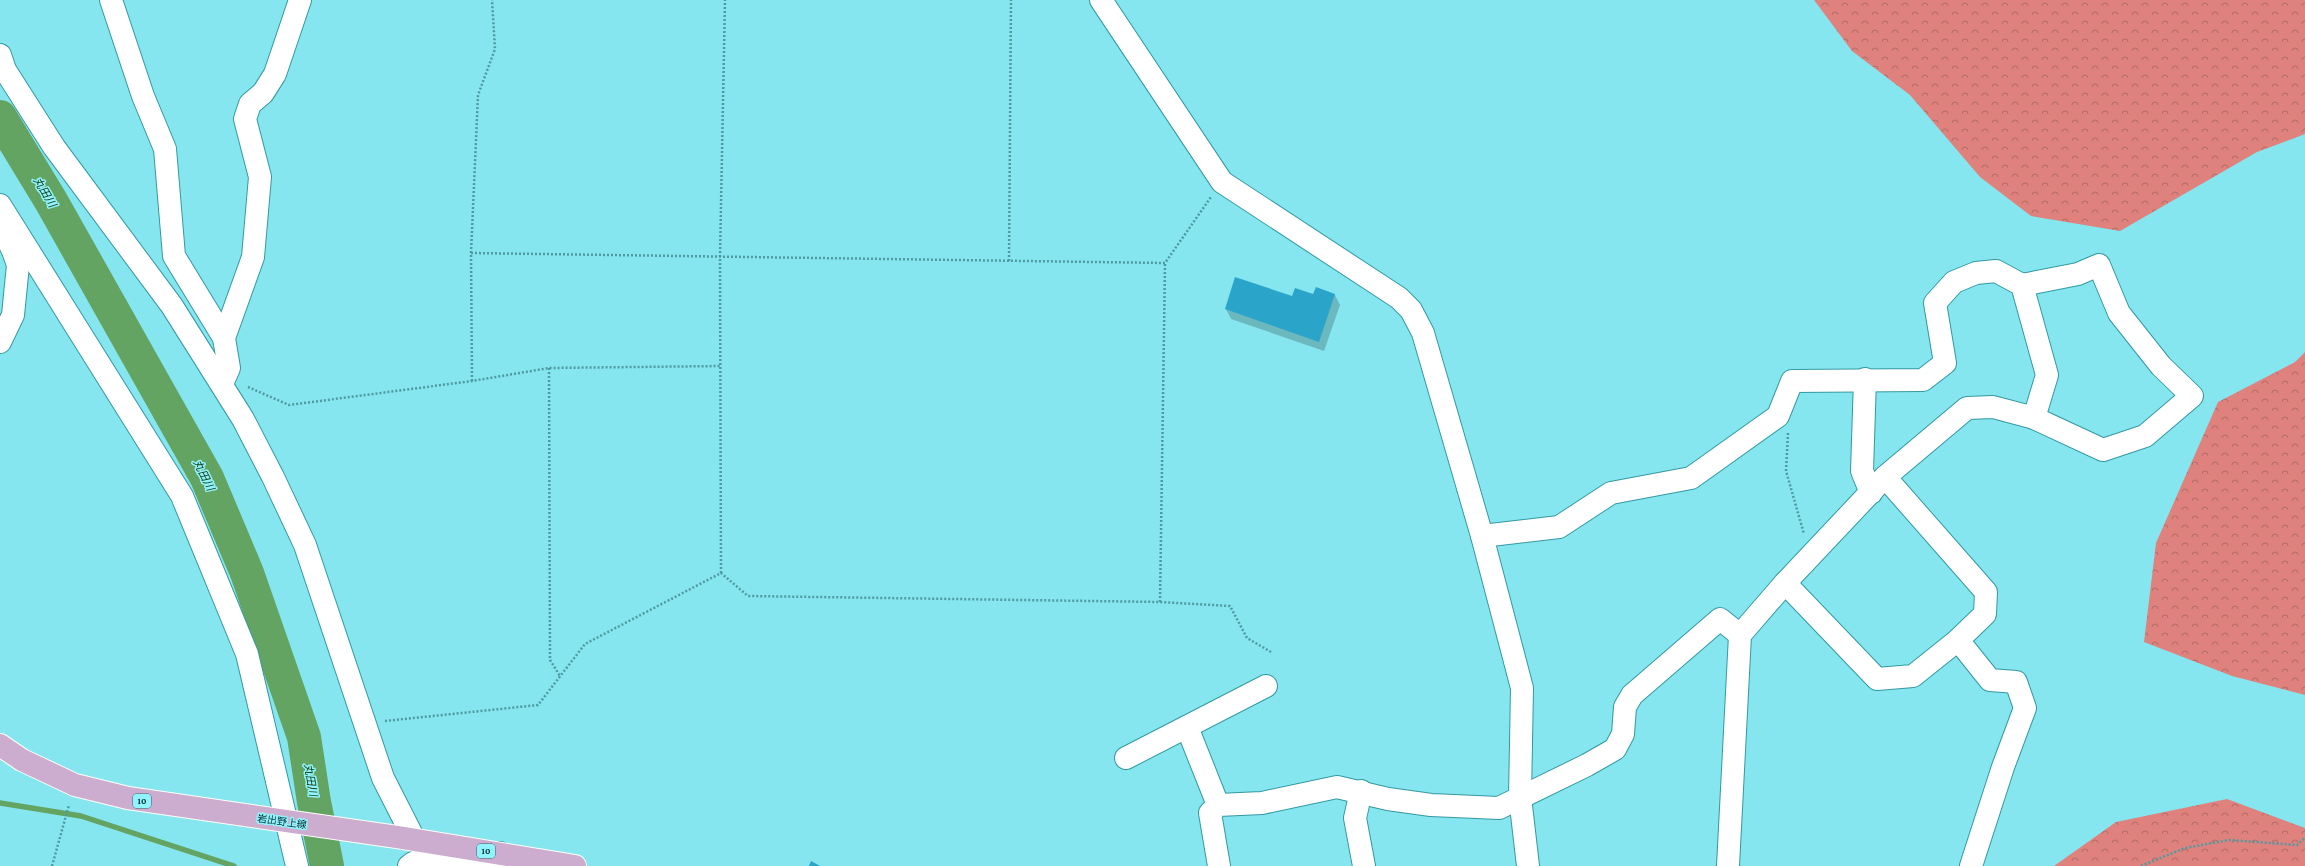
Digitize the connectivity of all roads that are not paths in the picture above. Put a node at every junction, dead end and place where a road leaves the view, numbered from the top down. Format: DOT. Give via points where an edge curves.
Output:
graph roads {
  1 [pos="111,0"];
  2 [pos="300,0"];
  3 [pos="1101,0"];
  4 [pos="0,55"];
  5 [pos="2,216"];
  6 [pos="2022,285"];
  7 [pos="224,338"];
  8 [pos="0,342"];
  9 [pos="1865,379"];
  10 [pos="222,384"];
  11 [pos="2034,418"];
  12 [pos="1878,485"];
  13 [pos="1482,536"];
  14 [pos="1785,583"];
  15 [pos="1740,635"];
  16 [pos="1958,640"];
  17 [pos="1266,686"];
  18 [pos="1187,727"];
  19 [pos="0,745"];
  20 [pos="1126,758"];
  21 [pos="1361,791"];
  22 [pos="1520,797"];
  23 [pos="1218,805"];
  24 [pos="289,822"];
  25 [pos="406,838"];
  26 [pos="503,860"];
  27 [pos="297,866"];
  28 [pos="409,866"];
  29 [pos="575,866"];
  30 [pos="1219,866"];
  31 [pos="1364,866"];
  32 [pos="1528,866"];
  33 [pos="1728,866"];
  34 [pos="1972,866"];
  1 -- 7 [label="street" via="143,96 165,149 174,256"];
  2 -- 7 [label="street" via="275,74 263,93 250,104 245,119 260,177 253,257"];
  3 -- 13 [label="street" via="1222,182 1399,298 1411,310 1423,333"];
  4 -- 10 [label="street" via="5,70 54,147 172,306"];
  5 -- 8 [label="street" via="18,265 13,316"];
  5 -- 24 [label="street" via="182,496 247,654"];
  6 -- 9 [label="street" via="1996,271 1976,273 1954,282 1935,303 1945,363 1923,380"];
  6 -- 11 [label="street" via="2047,375"];
  6 -- 11 [label="street" via="2078,274 2099,265 2119,313 2161,366 2192,396 2145,436 2103,450"];
  7 -- 10 [label="street" via="229,368"];
  9 -- 12 [label="street" via="1862,471"];
  9 -- 13 [label="street" via="1792,381 1778,416 1691,478 1611,493 1559,527"];
  10 -- 25 [label="street" via="273,477 305,545 383,778"];
  11 -- 12 [label="street" via="1993,407 1968,408"];
  12 -- 14 [label="street"];
  12 -- 16 [label="street" via="1986,592 1985,614"];
  13 -- 22 [label="street" via="1522,688"];
  14 -- 15 [label="street"];
  14 -- 16 [label="street" via="1877,679 1913,676"];
  15 -- 22 [label="street" via="1720,619 1632,695 1625,707 1623,734 1615,749"];
  15 -- 33 [label="street"];
  16 -- 34 [label="street" via="1990,680 2016,682 2025,708 2003,767"];
  17 -- 18 [label="street"];
  18 -- 20 [label="street"];
  18 -- 23 [label="street"];
  19 -- 24 [label="main road, 岩出野上線 / 10" via="22,760 75,785 128,798"];
  21 -- 22 [label="street" via="1388,799 1431,805 1499,808"];
  21 -- 23 [label="street" via="1337,787 1262,803"];
  21 -- 31 [label="street" via="1355,818"];
  22 -- 32 [label="street"];
  23 -- 30 [label="street" via="1210,813"];
  24 -- 25 [label="main road, 岩出野上線 / 10"];
  24 -- 27 [label="street"];
  25 -- 26 [label="main road, 岩出野上線 / 10"];
  26 -- 28 [label="street" via="426,860 413,862"];
  26 -- 29 [label="main road, 岩出野上線 / 10"];
}
